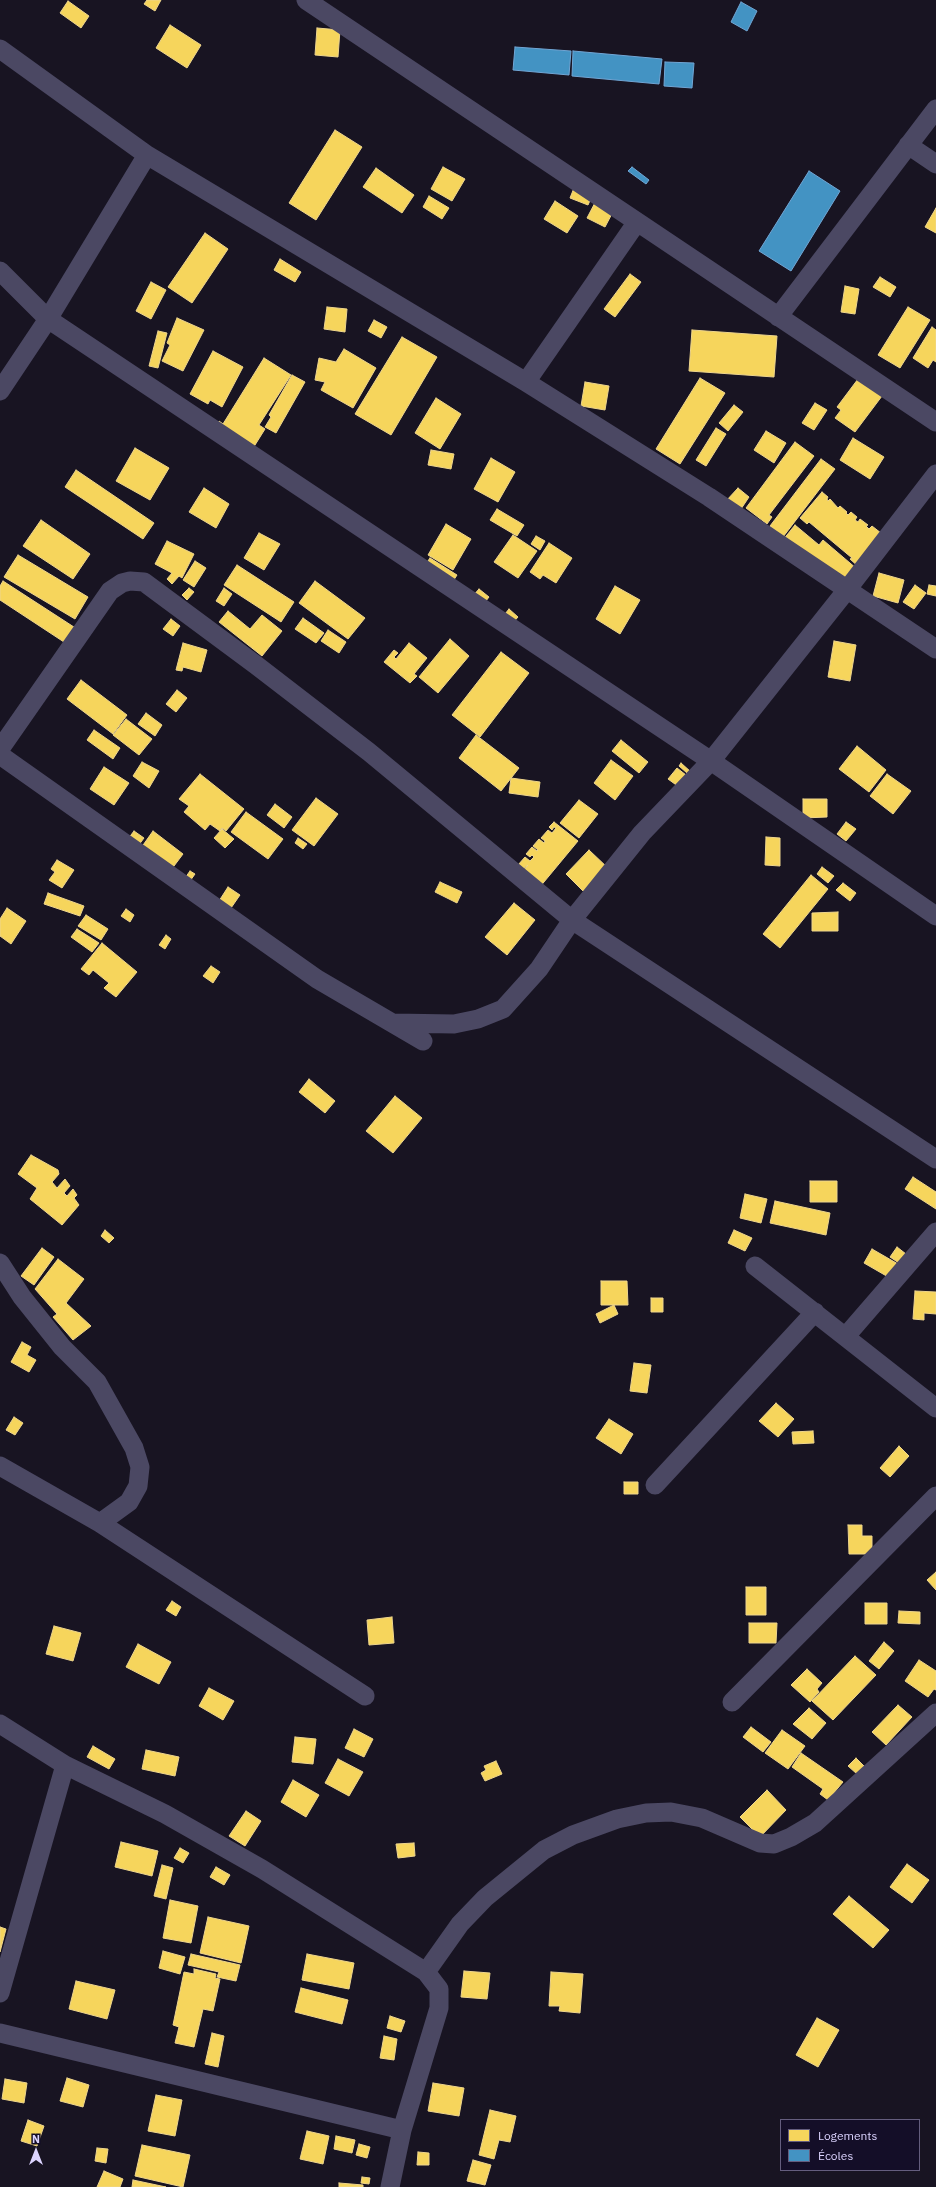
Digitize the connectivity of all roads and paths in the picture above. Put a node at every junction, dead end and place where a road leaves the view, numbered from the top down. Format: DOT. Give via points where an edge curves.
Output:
graph roads {
  1 [pos="306,0"];
  2 [pos="0,49"];
  3 [pos="936,109"];
  4 [pos="908,145"];
  5 [pos="147,155"];
  6 [pos="936,164"];
  7 [pos="637,222"];
  8 [pos="0,271"];
  9 [pos="778,317"];
  10 [pos="48,319"];
  11 [pos="526,382"];
  12 [pos="0,391"];
  13 [pos="936,422"];
  14 [pos="936,474"];
  15 [pos="846,591"];
  16 [pos="936,649"];
  17 [pos="0,749"];
  18 [pos="0,755"];
  19 [pos="711,761"];
  20 [pos="936,916"];
  21 [pos="572,920"];
  22 [pos="394,1023"];
  23 [pos="423,1041"];
  24 [pos="936,1159"];
  25 [pos="936,1232"];
  26 [pos="0,1263"];
  27 [pos="754,1266"];
  28 [pos="815,1312"];
  29 [pos="846,1336"];
  30 [pos="936,1408"];
  31 [pos="0,1466"];
  32 [pos="655,1485"];
  33 [pos="936,1496"];
  34 [pos="100,1523"];
  35 [pos="364,1696"];
  36 [pos="732,1702"];
  37 [pos="936,1713"];
  38 [pos="0,1724"];
  39 [pos="65,1765"];
  40 [pos="426,1972"];
  41 [pos="0,1993"];
  42 [pos="0,2033"];
  43 [pos="402,2130"];
  44 [pos="390,2187"];
  1 -- 7 [label="street"];
  2 -- 5 [label="street"];
  3 -- 4 [label="street"];
  4 -- 6 [label="street"];
  4 -- 9 [label="street"];
  5 -- 10 [label="street"];
  5 -- 11 [label="street"];
  7 -- 9 [label="street"];
  7 -- 11 [label="street"];
  8 -- 10 [label="street"];
  9 -- 13 [label="street"];
  10 -- 12 [label="street"];
  10 -- 19 [label="street"];
  11 -- 15 [label="street" via="709,497"];
  14 -- 15 [label="street"];
  15 -- 16 [label="street"];
  15 -- 19 [label="street"];
  17 -- 21 [label="street" via="110,591 126,582 144,582 369,752"];
  18 -- 22 [label="street" via="317,979"];
  19 -- 20 [label="street"];
  19 -- 21 [label="street" via="642,833"];
  21 -- 22 [label="street" via="539,969 503,1008 478,1019 454,1024"];
  21 -- 24 [label="street"];
  22 -- 23 [label="street"];
  25 -- 29 [label="street"];
  26 -- 34 [label="street" via="22,1297 62,1347 97,1382 134,1448 140,1467 138,1486 129,1502"];
  27 -- 28 [label="street"];
  28 -- 29 [label="street"];
  28 -- 32 [label="street"];
  29 -- 30 [label="street"];
  31 -- 34 [label="street"];
  33 -- 36 [label="street"];
  34 -- 35 [label="street"];
  37 -- 40 [label="street" via="815,1823 774,1844 760,1843 702,1818 671,1812 646,1813 617,1819 573,1835 550,1847 485,1898 460,1924"];
  38 -- 39 [label="street"];
  39 -- 40 [label="street" via="165,1814 262,1869"];
  39 -- 41 [label="street"];
  40 -- 43 [label="street" via="439,1989 439,2008"];
  42 -- 43 [label="street"];
  43 -- 44 [label="street"];
}
